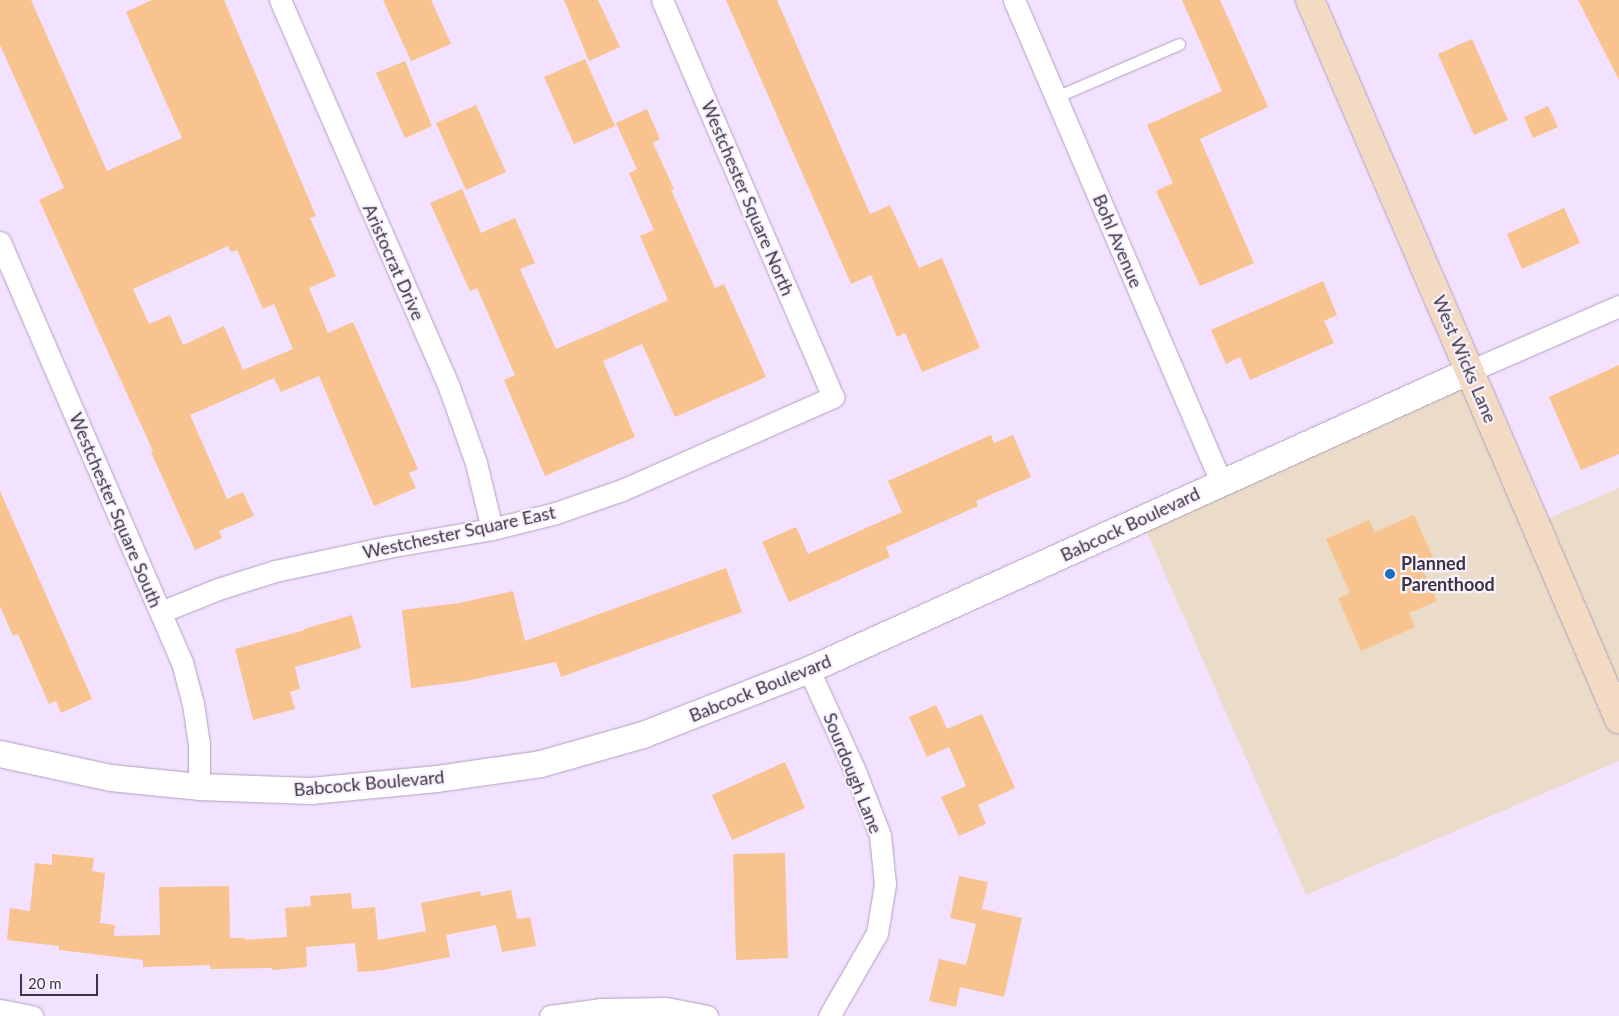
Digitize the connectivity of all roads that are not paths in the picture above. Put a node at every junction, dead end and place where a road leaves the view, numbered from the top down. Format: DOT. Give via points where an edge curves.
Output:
graph roads {
  1 [pos="280,0"];
  2 [pos="662,0"];
  3 [pos="1014,0"];
  4 [pos="1310,0"];
  5 [pos="1179,44"];
  6 [pos="1056,98"];
  7 [pos="0,242"];
  8 [pos="1619,306"];
  9 [pos="1470,370"];
  10 [pos="833,397"];
  11 [pos="1221,482"];
  12 [pos="492,529"];
  13 [pos="161,612"];
  14 [pos="809,670"];
  15 [pos="1619,719"];
  16 [pos="0,754"];
  17 [pos="199,787"];
  18 [pos="0,1010"];
  19 [pos="32,1016"];
  20 [pos="550,1016"];
  21 [pos="707,1016"];
  22 [pos="829,1016"];
  1 -- 12 [label="street, Aristocrat Drive" via="449,387 476,463"];
  2 -- 10 [label="street, Westchester Square North"];
  3 -- 6 [label="street, Bohl Avenue"];
  4 -- 9 [label="main road, West Wicks Lane"];
  5 -- 6 [label="lane"];
  6 -- 11 [label="street, Bohl Avenue"];
  7 -- 13 [label="street, Westchester Square South"];
  8 -- 9 [label="street"];
  9 -- 11 [label="street, Babcock Boulevard"];
  9 -- 15 [label="main road, West Wicks Lane"];
  10 -- 12 [label="street, Westchester Square East" via="622,490 556,513"];
  11 -- 14 [label="street, Babcock Boulevard"];
  12 -- 13 [label="street, Westchester Square East" via="275,571"];
  13 -- 17 [label="street, Westchester Square South" via="182,662 193,704 199,744"];
  14 -- 17 [label="street, Babcock Boulevard" via="644,735 541,764 437,779 311,791"];
  14 -- 22 [label="street, Sourdough Lane" via="855,771 880,836 885,884 877,933"];
  16 -- 17 [label="street, Babcock Boulevard" via="111,778"];
  18 -- 19 [label="street"];
  20 -- 21 [label="street" via="601,1009 666,1008"];
}
